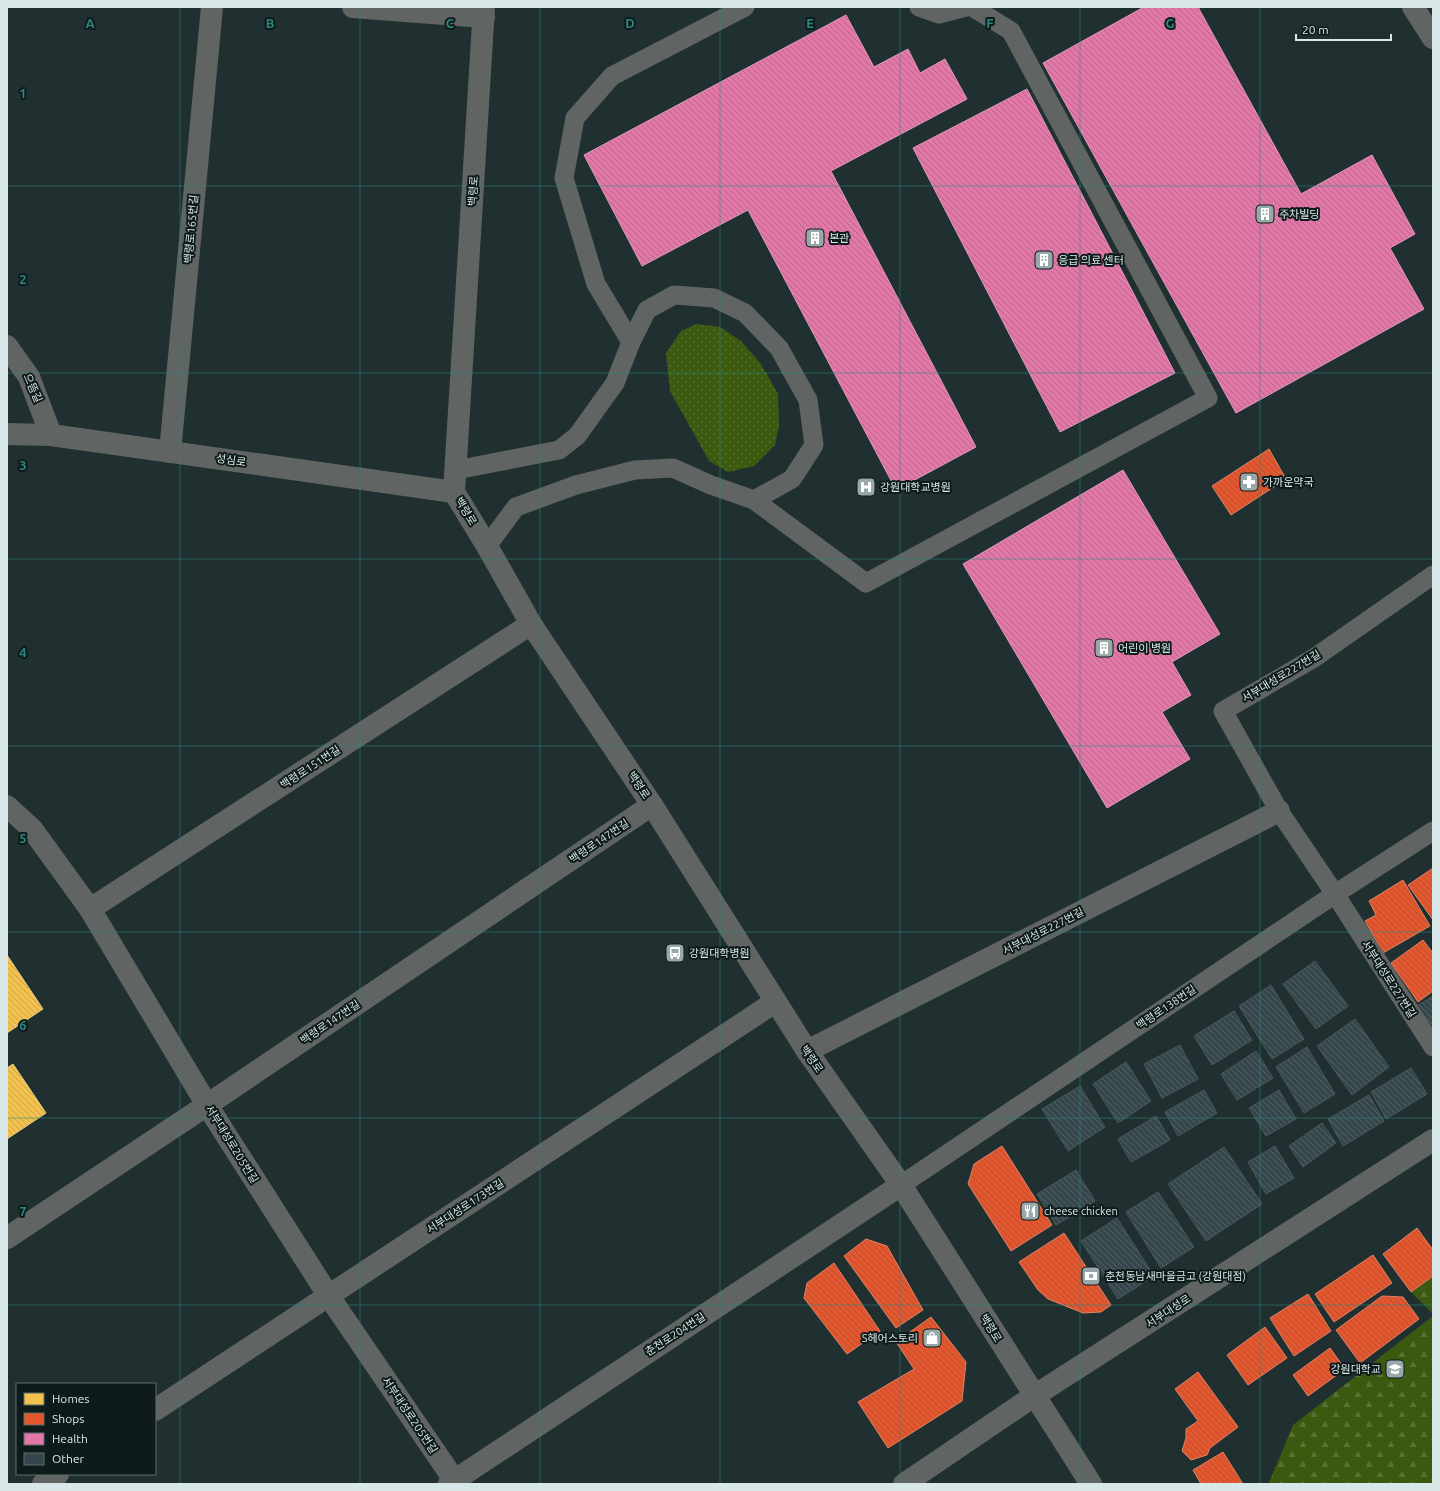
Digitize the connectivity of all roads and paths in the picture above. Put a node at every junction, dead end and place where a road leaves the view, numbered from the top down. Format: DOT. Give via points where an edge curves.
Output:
graph roads {
  1 [pos="212,7"];
  2 [pos="353,7"];
  3 [pos="745,7"];
  4 [pos="919,7"];
  5 [pos="966,7"];
  6 [pos="972,7"];
  7 [pos="1413,7"];
  8 [pos="484,12"];
  9 [pos="1433,38"];
  10 [pos="631,342"];
  11 [pos="7,346"];
  12 [pos="7,434"];
  13 [pos="51,435"];
  14 [pos="170,452"];
  15 [pos="456,470"];
  16 [pos="454,492"];
  17 [pos="754,500"];
  18 [pos="487,546"];
  19 [pos="1433,575"];
  20 [pos="531,624"];
  21 [pos="652,805"];
  22 [pos="7,806"];
  23 [pos="1279,810"];
  24 [pos="1433,831"];
  25 [pos="1335,894"];
  26 [pos="90,909"];
  27 [pos="775,1002"];
  28 [pos="1433,1047"];
  29 [pos="807,1052"];
  30 [pos="207,1105"];
  31 [pos="1433,1140"];
  32 [pos="901,1185"];
  33 [pos="7,1238"];
  34 [pos="328,1296"];
  35 [pos="1034,1396"];
  36 [pos="156,1409"];
  37 [pos="56,1475"];
  38 [pos="454,1483"];
  39 [pos="43,1484"];
  40 [pos="904,1484"];
  41 [pos="1090,1484"];
  1 -- 14 [label="street, 백령로165번길"];
  2 -- 8 [label="street"];
  3 -- 10 [label="lane" via="612,76 575,118 564,178 596,284"];
  4 -- 5 [label="lane" via="939,14"];
  6 -- 17 [label="lane" via="1010,31 1208,398 866,583"];
  7 -- 9 [label="street"];
  8 -- 15 [label="street, 백령로"];
  10 -- 15 [label="lane" via="615,383 577,436 559,450"];
  10 -- 17 [label="lane" via="647,310 674,295 714,298 744,313 779,348 808,400 814,445 792,480"];
  11 -- 13 [label="street, 으뜸길" via="30,377"];
  12 -- 13 [label="street, 성심로"];
  13 -- 14 [label="street, 성심로"];
  14 -- 16 [label="street, 성심로"];
  15 -- 16 [label="street, 백령로"];
  16 -- 18 [label="street, 백령로"];
  17 -- 18 [label="lane" via="673,468 635,470 576,485 516,507"];
  18 -- 20 [label="street, 백령로"];
  19 -- 23 [label="lane, 서부대성로227번길" via="1314,658 1223,711"];
  20 -- 21 [label="street, 백령로"];
  20 -- 26 [label="street, 백령로151번길"];
  21 -- 27 [label="street, 백령로"];
  21 -- 30 [label="street, 백령로147번길"];
  22 -- 26 [label="street, 서부대성로205번길" via="32,829"];
  23 -- 25 [label="lane, 서부대성로227번길"];
  23 -- 29 [label="street, 서부대성로227번길"];
  24 -- 25 [label="lane, 백령로138번길"];
  25 -- 28 [label="lane, 서부대성로227번길"];
  25 -- 32 [label="lane, 백령로138번길"];
  26 -- 30 [label="street, 서부대성로205번길"];
  27 -- 29 [label="street, 백령로"];
  27 -- 34 [label="street, 서부대성로173번길"];
  29 -- 32 [label="street, 백령로"];
  30 -- 33 [label="street, 백령로147번길"];
  30 -- 34 [label="street, 서부대성로205번길"];
  31 -- 35 [label="street, 서부대성로"];
  32 -- 35 [label="street, 백령로"];
  32 -- 38 [label="street, 춘천로204번길"];
  34 -- 36 [label="street, 서부대성로173번길"];
  34 -- 38 [label="street, 서부대성로205번길"];
  35 -- 40 [label="street, 서부대성로"];
  35 -- 41 [label="street, 백령로"];
  37 -- 39 [label="street"];
}
